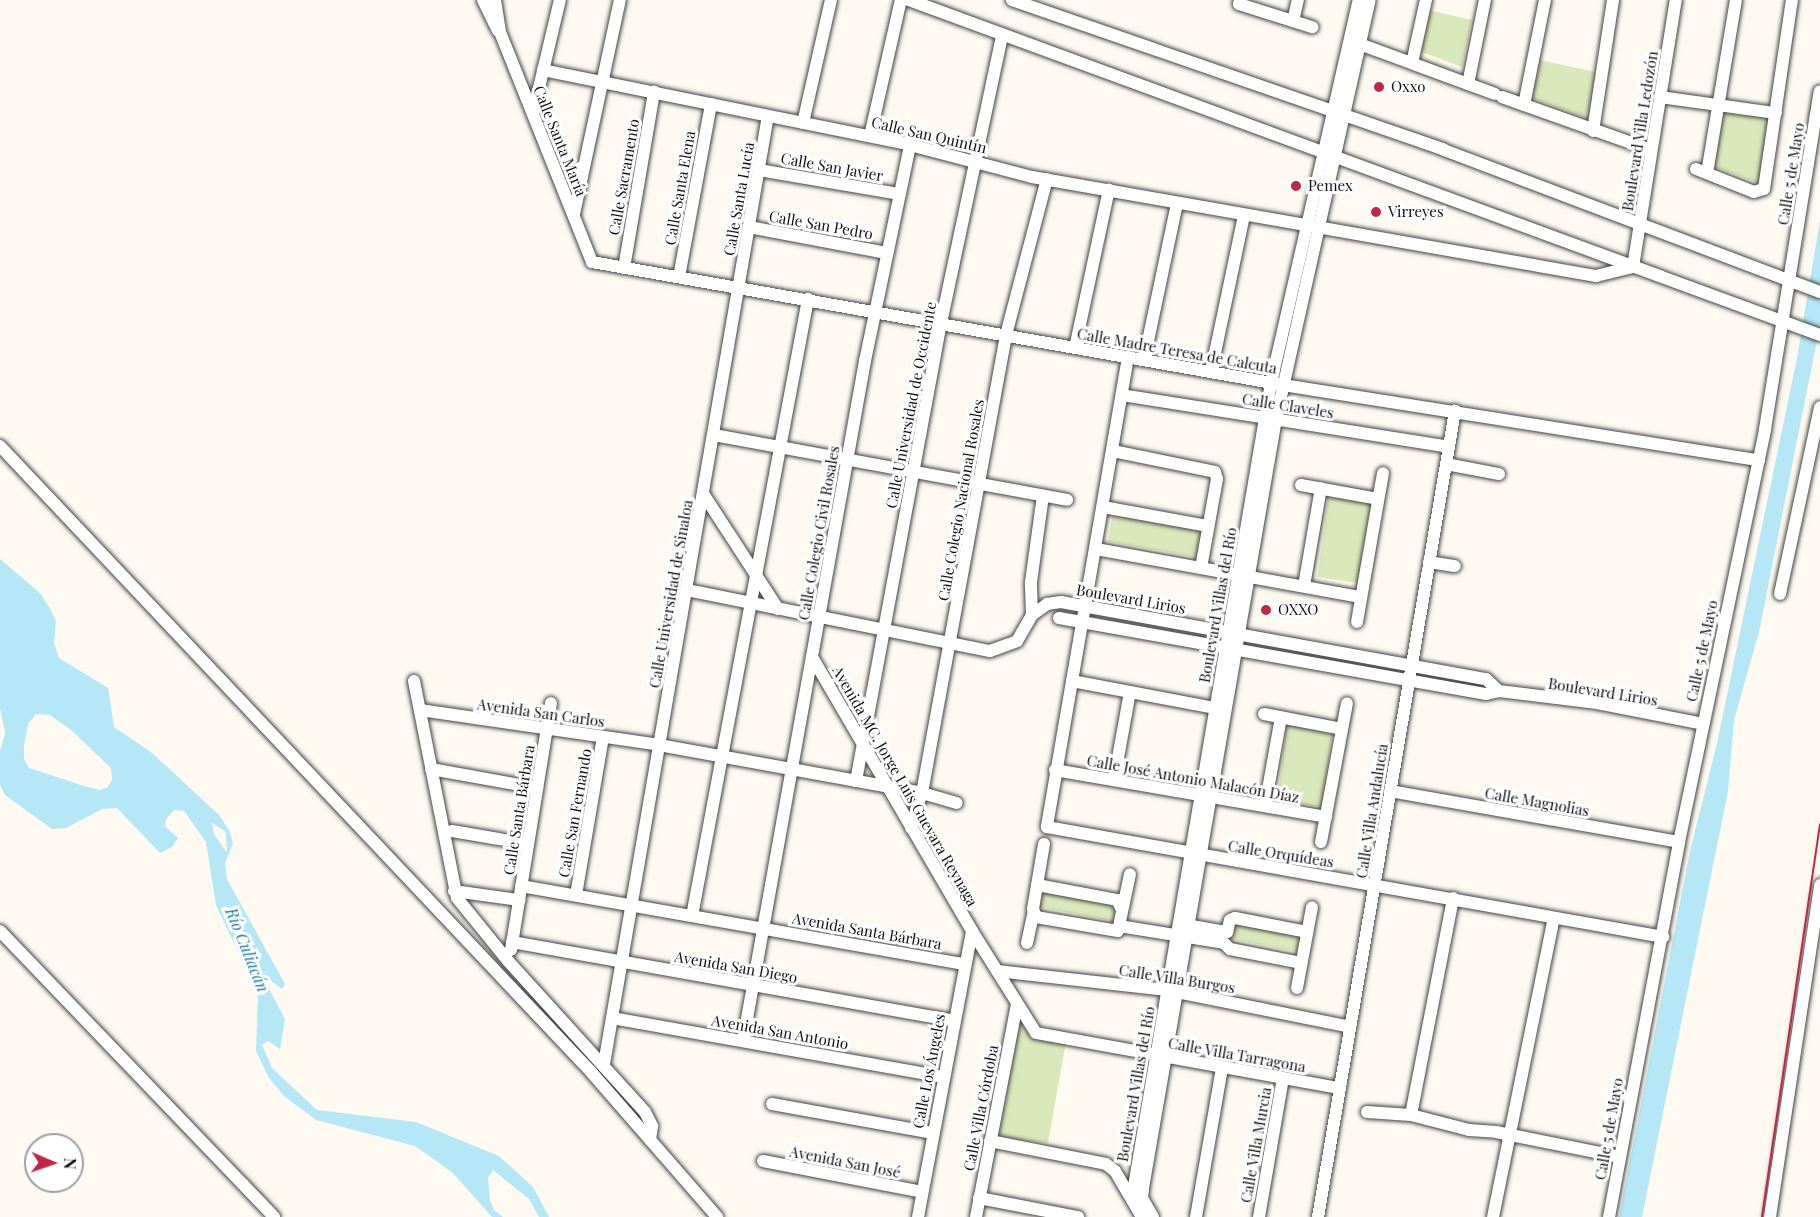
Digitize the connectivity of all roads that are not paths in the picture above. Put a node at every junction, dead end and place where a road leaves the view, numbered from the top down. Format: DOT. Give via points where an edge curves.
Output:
graph roads {
  1 [pos="483,0"];
  2 [pos="560,0"];
  3 [pos="620,0"];
  4 [pos="831,0"];
  5 [pos="901,0"];
  6 [pos="909,0"];
  7 [pos="1012,0"];
  8 [pos="1298,0"];
  9 [pos="1359,0"];
  10 [pos="1370,0"];
  11 [pos="1426,0"];
  12 [pos="1485,0"];
  13 [pos="1545,0"];
  14 [pos="1613,0"];
  15 [pos="1676,0"];
  16 [pos="1736,0"];
  17 [pos="1792,0"];
  18 [pos="1240,2"];
  19 [pos="498,4"];
  20 [pos="1293,21"];
  21 [pos="1312,27"];
  22 [pos="496,29"];
  23 [pos="1002,35"];
  24 [pos="1356,38"];
  25 [pos="1412,60"];
  26 [pos="543,70"];
  27 [pos="600,82"];
  28 [pos="1468,84"];
  29 [pos="1820,91"];
  30 [pos="654,92"];
  31 [pos="1660,97"];
  32 [pos="711,104"];
  33 [pos="1524,105"];
  34 [pos="1719,105"];
  35 [pos="533,113"];
  36 [pos="1776,114"];
  37 [pos="1338,115"];
  38 [pos="768,116"];
  39 [pos="803,123"];
  40 [pos="1593,131"];
  41 [pos="870,136"];
  42 [pos="910,145"];
  43 [pos="1651,150"];
  44 [pos="1329,153"];
  45 [pos="977,162"];
  46 [pos="759,170"];
  47 [pos="1047,179"];
  48 [pos="1109,190"];
  49 [pos="900,194"];
  50 [pos="1177,203"];
  51 [pos="574,216"];
  52 [pos="1244,216"];
  53 [pos="1641,223"];
  54 [pos="1313,226"];
  55 [pos="749,227"];
  56 [pos="887,253"];
  57 [pos="592,262"];
  58 [pos="1633,267"];
  59 [pos="624,268"];
  60 [pos="679,277"];
  61 [pos="1794,282"];
  62 [pos="739,287"];
  63 [pos="1820,292"];
  64 [pos="808,299"];
  65 [pos="875,311"];
  66 [pos="942,323"];
  67 [pos="1786,323"];
  68 [pos="1006,335"];
  69 [pos="1820,335"];
  70 [pos="1075,348"];
  71 [pos="1128,357"];
  72 [pos="1144,360"];
  73 [pos="1211,372"];
  74 [pos="1277,384"];
  75 [pos="1122,394"];
  76 [pos="1820,407"];
  77 [pos="1455,411"];
  78 [pos="1271,418"];
  79 [pos="714,435"];
  80 [pos="0,447"];
  81 [pos="780,447"];
  82 [pos="1449,447"];
  83 [pos="1113,451"];
  84 [pos="847,460"];
  85 [pos="1759,460"];
  86 [pos="1446,464"];
  87 [pos="914,473"];
  88 [pos="1383,473"];
  89 [pos="1498,474"];
  90 [pos="977,485"];
  91 [pos="1301,485"];
  92 [pos="1321,488"];
  93 [pos="704,495"];
  94 [pos="1043,496"];
  95 [pos="1378,499"];
  96 [pos="1067,500"];
  97 [pos="1103,507"];
  98 [pos="1208,526"];
  99 [pos="1096,549"];
  100 [pos="1429,562"];
  101 [pos="1455,566"];
  102 [pos="1201,568"];
  103 [pos="756,575"];
  104 [pos="1244,575"];
  105 [pos="1304,586"];
  106 [pos="687,590"];
  107 [pos="1780,594"];
  108 [pos="1361,597"];
  109 [pos="751,604"];
  110 [pos="1085,607"];
  111 [pos="778,609"];
  112 [pos="1032,615"];
  113 [pos="819,618"];
  114 [pos="1059,618"];
  115 [pos="1357,622"];
  116 [pos="1082,623"];
  117 [pos="884,632"];
  118 [pos="1234,633"];
  119 [pos="951,645"];
  120 [pos="1231,649"];
  121 [pos="812,657"];
  122 [pos="1412,665"];
  123 [pos="414,681"];
  124 [pos="1072,681"];
  125 [pos="1409,681"];
  126 [pos="1498,691"];
  127 [pos="1130,692"];
  128 [pos="551,703"];
  129 [pos="1347,703"];
  130 [pos="1215,708"];
  131 [pos="420,710"];
  132 [pos="1264,714"];
  133 [pos="1281,717"];
  134 [pos="1703,724"];
  135 [pos="547,729"];
  136 [pos="1342,729"];
  137 [pos="603,737"];
  138 [pos="863,744"];
  139 [pos="659,745"];
  140 [pos="722,756"];
  141 [pos="431,769"];
  142 [pos="792,769"];
  143 [pos="1055,770"];
  144 [pos="1114,780"];
  145 [pos="856,781"];
  146 [pos="886,786"];
  147 [pos="537,788"];
  148 [pos="1390,791"];
  149 [pos="922,793"];
  150 [pos="1205,796"];
  151 [pos="957,803"];
  152 [pos="1265,806"];
  153 [pos="1326,817"];
  154 [pos="911,828"];
  155 [pos="452,831"];
  156 [pos="1321,842"];
  157 [pos="1679,842"];
  158 [pos="528,844"];
  159 [pos="1044,844"];
  160 [pos="1195,856"];
  161 [pos="1130,874"];
  162 [pos="1037,885"];
  163 [pos="1375,885"];
  164 [pos="1820,885"];
  165 [pos="521,886"];
  166 [pos="454,891"];
  167 [pos="576,895"];
  168 [pos="1453,898"];
  169 [pos="519,900"];
  170 [pos="630,905"];
  171 [pos="1312,907"];
  172 [pos="1122,910"];
  173 [pos="692,916"];
  174 [pos="1037,916"];
  175 [pos="1554,918"];
  176 [pos="1119,926"];
  177 [pos="763,928"];
  178 [pos="1182,930"];
  179 [pos="0,931"];
  180 [pos="972,931"];
  181 [pos="1307,932"];
  182 [pos="1663,937"];
  183 [pos="1226,938"];
  184 [pos="512,942"];
  185 [pos="1027,943"];
  186 [pos="509,962"];
  187 [pos="621,962"];
  188 [pos="1301,963"];
  189 [pos="965,964"];
  190 [pos="997,971"];
  191 [pos="753,985"];
  192 [pos="1297,988"];
  193 [pos="1172,991"];
  194 [pos="1017,1005"];
  195 [pos="612,1018"];
  196 [pos="954,1021"];
  197 [pos="1350,1027"];
  198 [pos="743,1041"];
  199 [pos="1161,1057"];
  200 [pos="604,1064"];
  201 [pos="1222,1068"];
  202 [pos="943,1077"];
  203 [pos="1283,1078"];
  204 [pos="1340,1088"];
  205 [pos="772,1104"];
  206 [pos="1367,1112"];
  207 [pos="1411,1115"];
  208 [pos="933,1133"];
  209 [pos="1508,1135"];
  210 [pos="650,1140"];
  211 [pos="990,1141"];
  212 [pos="1620,1157"];
  213 [pos="763,1161"];
  214 [pos="922,1192"];
  215 [pos="979,1198"];
  216 [pos="1132,1198"];
  217 [pos="274,1217"];
  218 [pos="717,1217"];
  219 [pos="918,1217"];
  220 [pos="976,1217"];
  221 [pos="1078,1217"];
  222 [pos="1142,1217"];
  223 [pos="1153,1217"];
  224 [pos="1197,1217"];
  225 [pos="1258,1217"];
  226 [pos="1318,1217"];
  227 [pos="1493,1217"];
  228 [pos="1609,1217"];
  229 [pos="1770,1217"];
  1 -- 22 [label="street, Calle Santa María"];
  2 -- 26 [label="street"];
  3 -- 27 [label="street"];
  4 -- 39 [label="street"];
  5 -- 41 [label="street"];
  6 -- 23 [label="street"];
  7 -- 37 [label="street"];
  8 -- 20 [label="street"];
  9 -- 24 [label="street, Boulevard Villas del Río"];
  10 -- 24 [label="street, Boulevard Villas del Río"];
  11 -- 25 [label="street"];
  12 -- 28 [label="street"];
  13 -- 33 [label="street"];
  14 -- 40 [label="street"];
  15 -- 31 [label="street, Boulevard Villa Ledozón"];
  16 -- 34 [label="street"];
  17 -- 36 [label="street"];
  18 -- 20 [label="street"];
  19 -- 22 [label="street"];
  20 -- 21 [label="street"];
  22 -- 35 [label="street, Calle Santa María"];
  23 -- 44 [label="street"];
  23 -- 45 [label="street, Calle Universidad de Occidente"];
  24 -- 25 [label="street"];
  24 -- 37 [label="street, Boulevard Villas del Río"];
  25 -- 28 [label="street"];
  26 -- 27 [label="street, Calle San Quintín"];
  26 -- 35 [label="street"];
  27 -- 30 [label="street, Calle San Quintín"];
  27 -- 51 [label="street"];
  28 -- 33 [label="street"];
  29 -- 61 [label="street, Calle 5 de Mayo"];
  30 -- 32 [label="street, Calle San Quintín"];
  30 -- 59 [label="street, Calle Sacramento"];
  31 -- 34 [label="street"];
  31 -- 43 [label="street, Boulevard Villa Ledozón"];
  32 -- 38 [label="street, Calle San Quintín"];
  32 -- 60 [label="street, Calle Santa Elena"];
  33 -- 40 [label="street"];
  34 -- 36 [label="street"];
  34 -- 36 [label="street" via="1702,171 1754,192 1764,187"];
  35 -- 51 [label="street, Calle Santa María"];
  37 -- 44 [label="street, Boulevard Villas del Río"];
  37 -- 53 [label="street"];
  38 -- 39 [label="street, Calle San Quintín"];
  38 -- 46 [label="street, Calle Santa Lucía"];
  39 -- 41 [label="street, Calle San Quintín"];
  40 -- 43 [label="street"];
  41 -- 42 [label="street, Calle San Quintín"];
  42 -- 45 [label="street, Calle San Quintín"];
  42 -- 49 [label="street, Calle Colegio Civil Rosales"];
  43 -- 53 [label="street, Boulevard Villa Ledozón"];
  44 -- 54 [label="street, Boulevard Villas del Río"];
  44 -- 58 [label="street"];
  45 -- 47 [label="street, Calle San Quintín"];
  45 -- 66 [label="street, Calle Universidad de Occidente"];
  46 -- 49 [label="street, Calle San Javier"];
  46 -- 55 [label="street, Calle Santa Lucía"];
  47 -- 48 [label="street, Calle San Quintín"];
  47 -- 68 [label="street, Calle Colegio Nacional Rosales"];
  48 -- 50 [label="street, Calle San Quintín"];
  48 -- 70 [label="street"];
  49 -- 56 [label="street, Calle Colegio Civil Rosales"];
  50 -- 52 [label="street, Calle San Quintín"];
  50 -- 72 [label="street"];
  51 -- 57 [label="street, Calle Santa María"];
  52 -- 54 [label="street, Calle San Quintín"];
  52 -- 73 [label="street"];
  53 -- 58 [label="street, Boulevard Villa Ledozón"];
  53 -- 61 [label="street"];
  54 -- 58 [label="street, Calle San Quintín" via="1596,276"];
  54 -- 74 [label="street, Boulevard Villas del Río"];
  55 -- 56 [label="street, Calle San Pedro"];
  55 -- 62 [label="street, Calle Santa Lucía"];
  56 -- 65 [label="street, Calle Colegio Civil Rosales"];
  57 -- 59 [label="street, Calle Madre Teresa de Calcuta"];
  58 -- 67 [label="street"];
  59 -- 60 [label="street, Calle Madre Teresa de Calcuta"];
  60 -- 62 [label="street, Calle Madre Teresa de Calcuta"];
  61 -- 63 [label="street"];
  61 -- 67 [label="street, Calle 5 de Mayo"];
  62 -- 64 [label="street, Calle Madre Teresa de Calcuta"];
  62 -- 79 [label="street, Calle Universidad de Sinaloa"];
  64 -- 65 [label="street, Calle Madre Teresa de Calcuta"];
  64 -- 81 [label="street"];
  65 -- 66 [label="street, Calle Madre Teresa de Calcuta"];
  65 -- 84 [label="street, Calle Colegio Civil Rosales"];
  66 -- 68 [label="street, Calle Madre Teresa de Calcuta"];
  66 -- 87 [label="street, Calle Universidad de Occidente"];
  67 -- 69 [label="street"];
  67 -- 85 [label="street, Calle 5 de Mayo"];
  68 -- 70 [label="street, Calle Madre Teresa de Calcuta"];
  68 -- 90 [label="street, Calle Colegio Nacional Rosales"];
  70 -- 71 [label="street, Calle Madre Teresa de Calcuta"];
  71 -- 72 [label="street, Calle Madre Teresa de Calcuta"];
  71 -- 75 [label="street"];
  72 -- 73 [label="street, Calle Madre Teresa de Calcuta"];
  73 -- 74 [label="street, Calle Madre Teresa de Calcuta"];
  74 -- 77 [label="street, Calle Madre Teresa de Calcuta"];
  74 -- 78 [label="street, Boulevard Villas del Río"];
  75 -- 78 [label="street, Calle Claveles"];
  75 -- 83 [label="street"];
  76 -- 107 [label="street"];
  77 -- 82 [label="street, Calle Villa Andalucía"];
  77 -- 85 [label="street, Calle Madre Teresa de Calcuta"];
  78 -- 82 [label="street, Calle Claveles"];
  78 -- 104 [label="street, Boulevard Villas del Río"];
  79 -- 81 [label="street"];
  79 -- 93 [label="street, Calle Universidad de Sinaloa"];
  80 -- 210 [label="street" via="502,977"];
  81 -- 84 [label="street"];
  81 -- 103 [label="street"];
  82 -- 86 [label="street, Calle Villa Andalucía"];
  83 -- 97 [label="street"];
  83 -- 98 [label="street" via="1211,469 1217,479"];
  84 -- 87 [label="street"];
  84 -- 113 [label="street, Calle Colegio Civil Rosales"];
  85 -- 134 [label="street, Calle 5 de Mayo"];
  86 -- 89 [label="street"];
  86 -- 100 [label="street, Calle Villa Andalucía"];
  87 -- 90 [label="street"];
  87 -- 117 [label="street, Calle Universidad de Occidente"];
  88 -- 95 [label="street"];
  90 -- 94 [label="street"];
  90 -- 119 [label="street, Calle Colegio Nacional Rosales"];
  91 -- 92 [label="street"];
  92 -- 95 [label="street"];
  92 -- 105 [label="street"];
  93 -- 103 [label="street"];
  93 -- 106 [label="street, Calle Universidad de Sinaloa"];
  94 -- 96 [label="street"];
  94 -- 112 [label="street" via="1031,582"];
  95 -- 108 [label="street"];
  97 -- 98 [label="street"];
  97 -- 99 [label="street"];
  98 -- 102 [label="street"];
  99 -- 102 [label="street"];
  99 -- 110 [label="street"];
  100 -- 101 [label="street"];
  100 -- 122 [label="street, Calle Villa Andalucía"];
  102 -- 104 [label="street"];
  103 -- 109 [label="street"];
  103 -- 111 [label="street"];
  104 -- 105 [label="street"];
  104 -- 118 [label="street, Boulevard Villas del Río"];
  105 -- 108 [label="street"];
  106 -- 109 [label="street"];
  106 -- 139 [label="street, Calle Universidad de Sinaloa"];
  108 -- 115 [label="street"];
  109 -- 111 [label="street"];
  109 -- 140 [label="street"];
  110 -- 112 [label="street, Boulevard Lirios" via="1054,601"];
  110 -- 116 [label="street"];
  110 -- 118 [label="street, Boulevard Lirios"];
  111 -- 113 [label="street"];
  112 -- 119 [label="street" via="1022,636 1006,647 990,651"];
  113 -- 117 [label="street"];
  113 -- 121 [label="street, Calle Colegio Civil Rosales"];
  114 -- 116 [label="street, Boulevard Lirios"];
  116 -- 120 [label="street, Boulevard Lirios"];
  116 -- 124 [label="street"];
  117 -- 119 [label="street"];
  117 -- 138 [label="street, Calle Universidad de Occidente"];
  118 -- 120 [label="street, Boulevard Villas del Río"];
  118 -- 122 [label="street, Boulevard Lirios"];
  119 -- 149 [label="street, Calle Colegio Nacional Rosales"];
  120 -- 125 [label="street, Boulevard Lirios"];
  120 -- 130 [label="street, Boulevard Villas del Río"];
  120 -- 150 [label="street, Boulevard Villas del Río"];
  121 -- 138 [label="street, Avenida MC. Jorge Luis Guevara Reynaga"];
  121 -- 142 [label="street, Calle Colegio Civil Rosales"];
  122 -- 125 [label="street, Calle Villa Andalucía"];
  122 -- 126 [label="street, Boulevard Lirios" via="1486,679"];
  123 -- 131 [label="street"];
  124 -- 127 [label="street"];
  124 -- 143 [label="street"];
  125 -- 126 [label="street, Boulevard Lirios" via="1486,694"];
  125 -- 148 [label="street, Calle Villa Andalucía"];
  126 -- 134 [label="street, Boulevard Lirios" via="1597,703"];
  127 -- 130 [label="street"];
  127 -- 144 [label="street"];
  128 -- 135 [label="street, Calle Santa Bárbara"];
  129 -- 136 [label="street"];
  130 -- 150 [label="street, Boulevard Villas del Río"];
  131 -- 135 [label="street, Avenida San Carlos"];
  131 -- 141 [label="street"];
  132 -- 133 [label="street"];
  133 -- 136 [label="street"];
  133 -- 152 [label="street"];
  134 -- 157 [label="street, Calle 5 de Mayo"];
  135 -- 137 [label="street, Avenida San Carlos"];
  135 -- 147 [label="street, Calle Santa Bárbara"];
  136 -- 153 [label="street"];
  137 -- 139 [label="street, Avenida San Carlos"];
  137 -- 167 [label="street, Calle San Fernando"];
  138 -- 145 [label="street, Calle Universidad de Occidente"];
  138 -- 146 [label="street, Avenida MC. Jorge Luis Guevara Reynaga"];
  139 -- 140 [label="street, Avenida San Carlos"];
  139 -- 170 [label="street, Calle Universidad de Sinaloa"];
  140 -- 142 [label="street, Avenida San Carlos"];
  140 -- 173 [label="street"];
  141 -- 147 [label="street"];
  141 -- 166 [label="street"];
  142 -- 145 [label="street, Avenida San Carlos"];
  142 -- 177 [label="street, Calle Colegio Civil Rosales"];
  143 -- 144 [label="street, Calle José Antonio Malacón Díaz"];
  143 -- 160 [label="street, Calle Orquídeas" via="1046,816 1046,825 1051,830"];
  144 -- 150 [label="street, Calle José Antonio Malacón Díaz"];
  145 -- 146 [label="street, Avenida San Carlos"];
  146 -- 149 [label="street, Avenida San Carlos"];
  146 -- 154 [label="street, Avenida MC. Jorge Luis Guevara Reynaga"];
  147 -- 158 [label="street, Calle Santa Bárbara"];
  148 -- 157 [label="street, Calle Magnolias"];
  148 -- 163 [label="street, Calle Villa Andalucía"];
  149 -- 151 [label="street, Avenida San Carlos"];
  149 -- 154 [label="street, Calle Colegio Nacional Rosales"];
  150 -- 152 [label="street, Calle José Antonio Malacón Díaz"];
  150 -- 160 [label="street, Boulevard Villas del Río"];
  152 -- 153 [label="street, Calle José Antonio Malacón Díaz"];
  153 -- 156 [label="street"];
  154 -- 180 [label="street, Avenida MC. Jorge Luis Guevara Reynaga"];
  155 -- 158 [label="street"];
  157 -- 182 [label="street, Calle 5 de Mayo"];
  158 -- 165 [label="street, Calle Santa Bárbara"];
  159 -- 162 [label="street"];
  160 -- 163 [label="street, Calle Orquídeas"];
  160 -- 178 [label="street, Boulevard Villas del Río"];
  161 -- 172 [label="street"];
  162 -- 172 [label="street" via="1117,900"];
  162 -- 174 [label="street"];
  163 -- 168 [label="street, Calle Orquídeas"];
  163 -- 197 [label="street, Calle Villa Andalucía"];
  164 -- 229 [label="street"];
  165 -- 167 [label="street, Calle Santa Bárbara"];
  165 -- 169 [label="street, Calle Santa Bárbara"];
  166 -- 169 [label="street"];
  166 -- 186 [label="street" via="464,909"];
  167 -- 170 [label="street, Calle Santa Bárbara"];
  168 -- 175 [label="street, Calle Orquídeas"];
  168 -- 207 [label="street"];
  169 -- 184 [label="street, Calle Santa Bárbara"];
  170 -- 173 [label="street, Calle Santa Bárbara"];
  170 -- 187 [label="street, Calle Universidad de Sinaloa"];
  171 -- 181 [label="street"];
  172 -- 176 [label="street"];
  173 -- 177 [label="street, Avenida Santa Bárbara"];
  174 -- 176 [label="street" via="1112,932 1118,931"];
  174 -- 185 [label="street"];
  175 -- 182 [label="street, Calle Orquídeas"];
  175 -- 209 [label="street"];
  176 -- 178 [label="street"];
  177 -- 189 [label="street, Avenida Santa Bárbara"];
  177 -- 191 [label="street, Calle Colegio Civil Rosales"];
  178 -- 183 [label="street"];
  178 -- 193 [label="street, Boulevard Villas del Río"];
  179 -- 217 [label="street"];
  180 -- 189 [label="street, Calle Los Ángeles"];
  180 -- 190 [label="street, Calle Villa Tarragona"];
  181 -- 183 [label="street" via="1235,918 1230,920"];
  181 -- 188 [label="street"];
  182 -- 212 [label="street, Calle 5 de Mayo"];
  183 -- 188 [label="street" via="1230,949"];
  184 -- 186 [label="street, Calle Santa Bárbara"];
  184 -- 187 [label="street, Avenida San Diego"];
  186 -- 200 [label="street"];
  187 -- 191 [label="street, Avenida San Diego"];
  187 -- 195 [label="street, Calle Universidad de Sinaloa"];
  188 -- 192 [label="street"];
  189 -- 196 [label="street, Calle Los Ángeles"];
  190 -- 193 [label="street, Calle Villa Burgos"];
  190 -- 194 [label="street, Calle Villa Tarragona"];
  191 -- 196 [label="street, Avenida San Diego"];
  191 -- 198 [label="street, Calle Colegio Civil Rosales"];
  193 -- 197 [label="street, Calle Villa Burgos"];
  193 -- 199 [label="street, Boulevard Villas del Río"];
  194 -- 199 [label="street, Calle Villa Tarragona" via="1039,1035"];
  194 -- 211 [label="street, Calle Villa Córdoba"];
  195 -- 198 [label="street, Avenida San Antonio"];
  195 -- 200 [label="street, Calle Universidad de Sinaloa"];
  196 -- 202 [label="street, Calle Los Ángeles"];
  197 -- 204 [label="street, Calle Villa Andalucía"];
  198 -- 202 [label="street, Avenida San Antonio"];
  199 -- 201 [label="street, Calle Villa Tarragona"];
  199 -- 216 [label="street, Boulevard Villas del Río"];
  199 -- 223 [label="street, Boulevard Villas del Río" via="1142,1198"];
  200 -- 210 [label="street" via="648,1116"];
  201 -- 203 [label="street, Calle Villa Tarragona"];
  201 -- 224 [label="street"];
  202 -- 208 [label="street, Calle Los Ángeles"];
  203 -- 204 [label="street, Calle Villa Tarragona"];
  203 -- 225 [label="street, Calle Villa Murcia"];
  204 -- 226 [label="street, Calle Villa Andalucía"];
  205 -- 208 [label="street"];
  206 -- 207 [label="street"];
  207 -- 209 [label="street"];
  208 -- 214 [label="street, Calle Los Ángeles"];
  209 -- 212 [label="street"];
  209 -- 227 [label="street"];
  210 -- 218 [label="street"];
  211 -- 215 [label="street, Calle Villa Córdoba"];
  211 -- 216 [label="street" via="1106,1164"];
  212 -- 228 [label="street, Calle 5 de Mayo"];
  213 -- 214 [label="street, Avenida San José"];
  214 -- 219 [label="street, Calle Los Ángeles"];
  215 -- 220 [label="street, Calle Villa Córdoba"];
  215 -- 221 [label="street"];
  216 -- 222 [label="street"];
}
